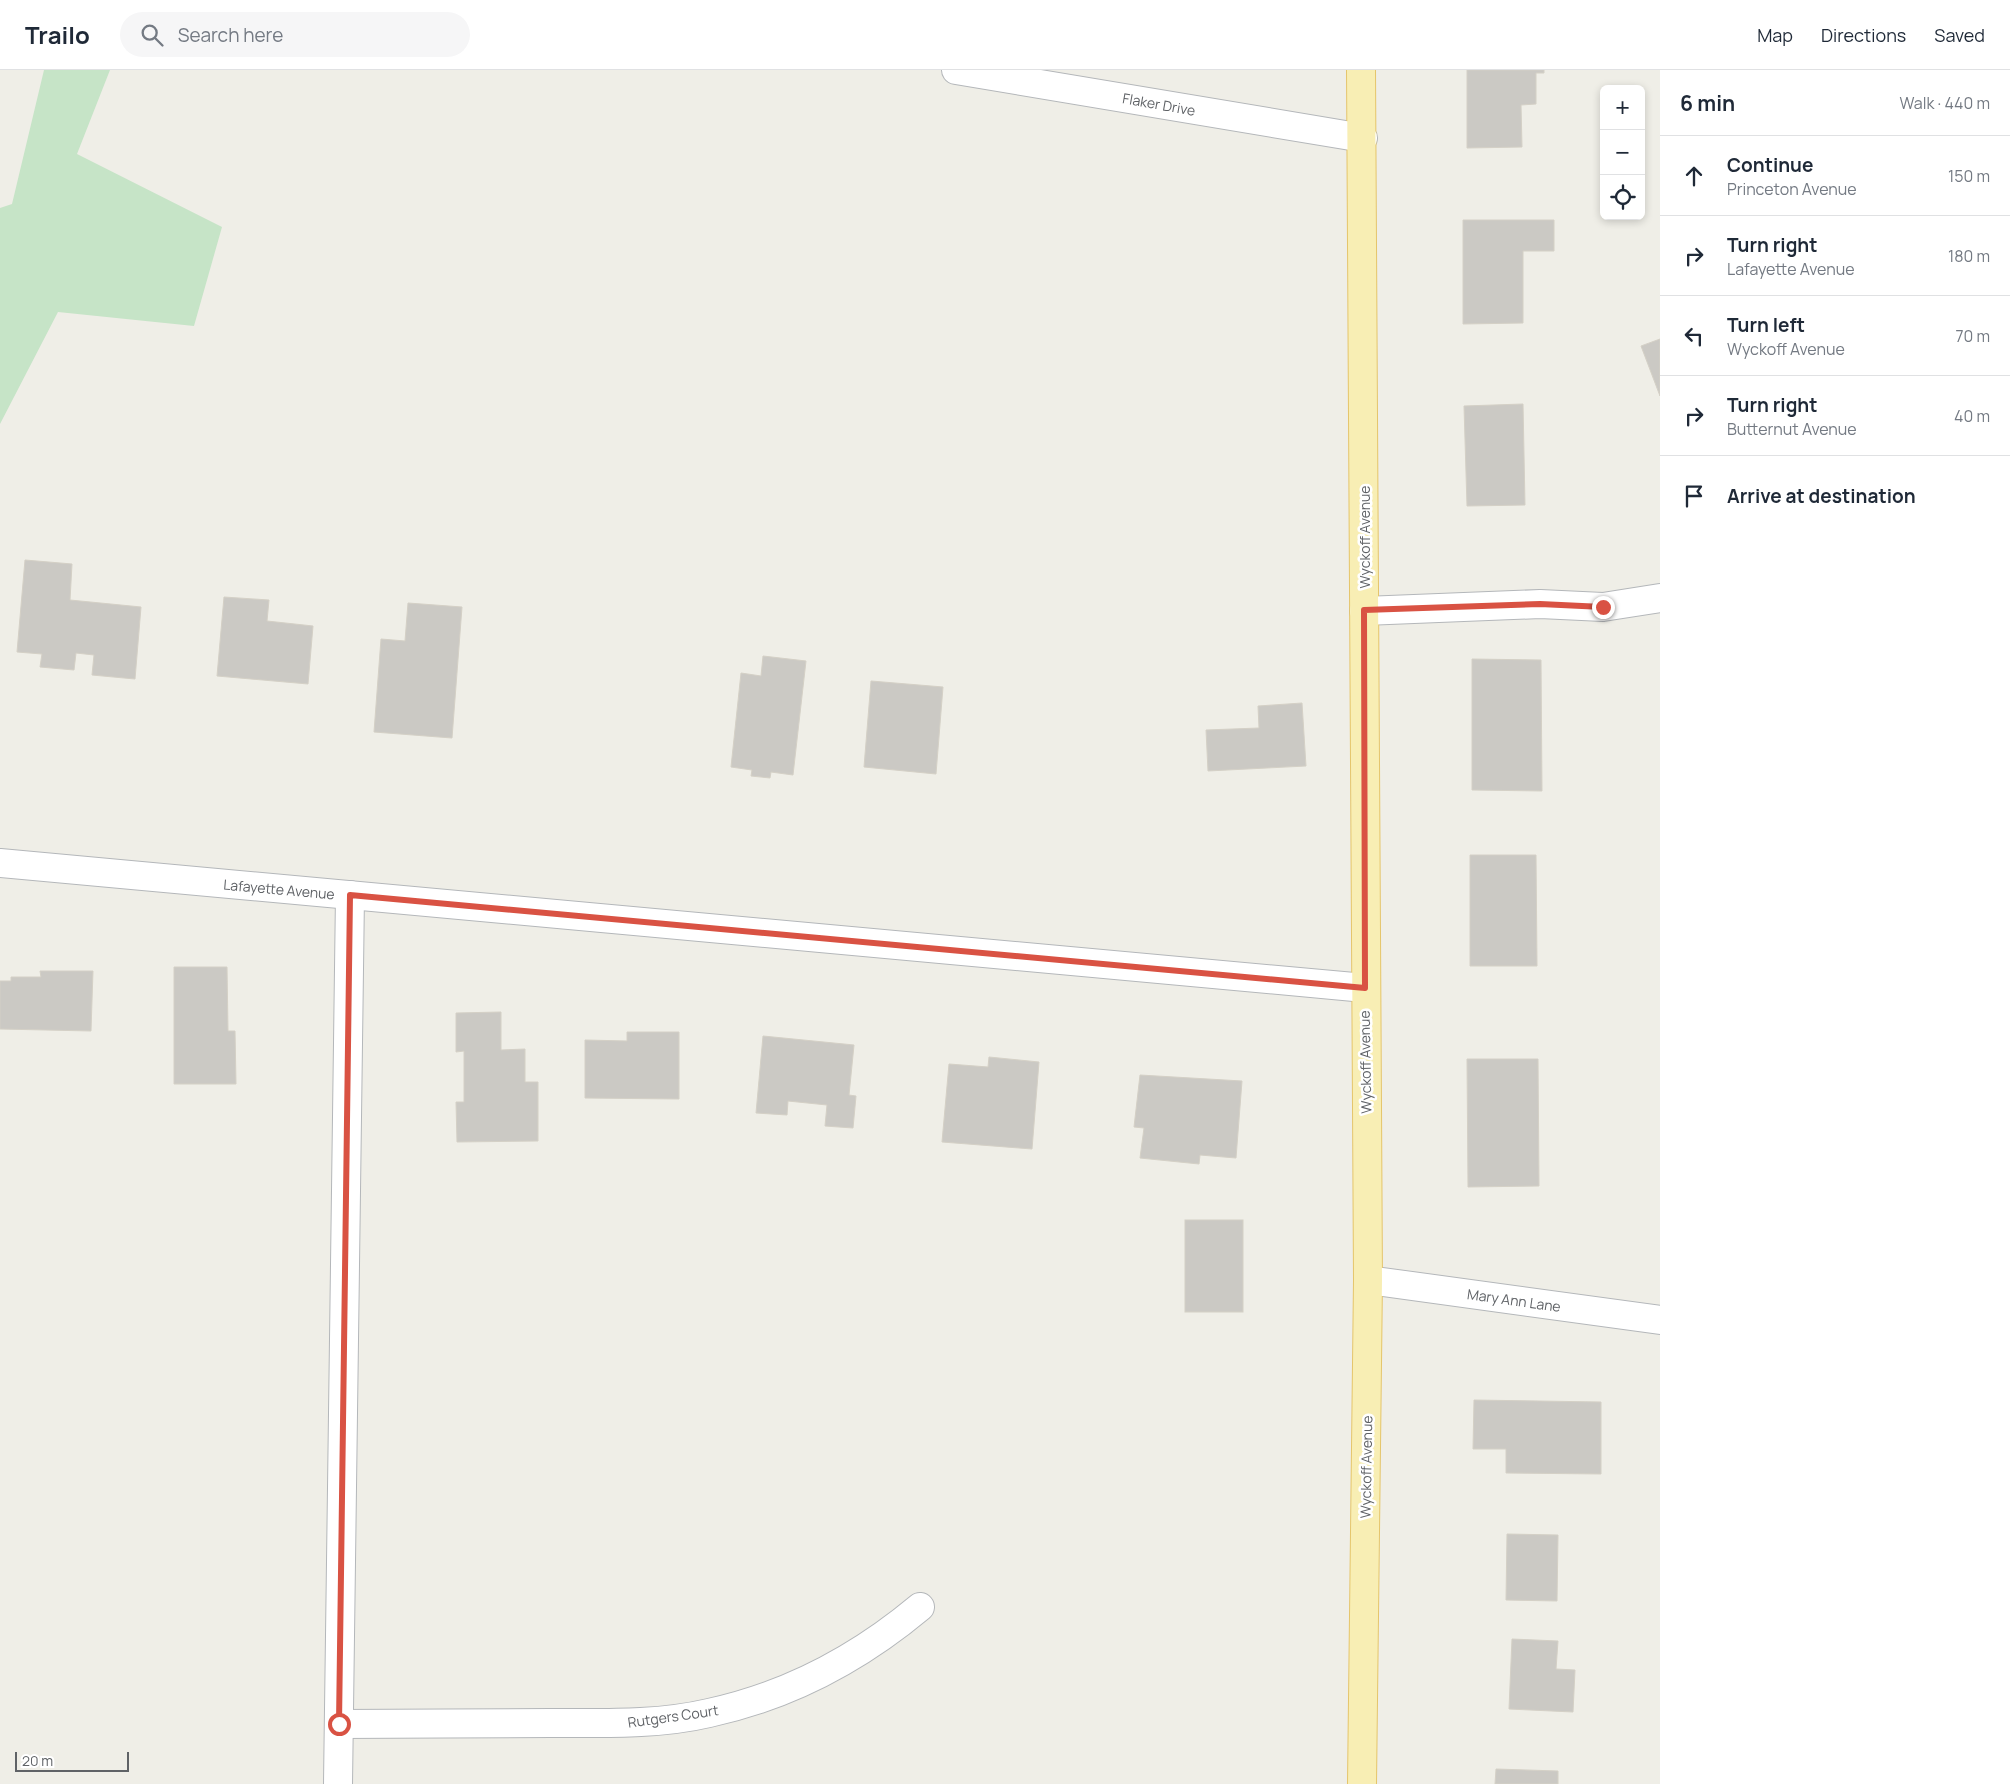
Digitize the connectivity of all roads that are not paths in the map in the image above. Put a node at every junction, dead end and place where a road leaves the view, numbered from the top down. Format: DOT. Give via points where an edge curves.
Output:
graph roads {
  1 [pos="956,70"];
  2 [pos="1361,70"];
  3 [pos="1362,138"];
  4 [pos="1660,598"];
  5 [pos="1364,610"];
  6 [pos="0,863"];
  7 [pos="350,895"];
  8 [pos="1365,988"];
  9 [pos="1368,1280"];
  10 [pos="1660,1320"];
  11 [pos="920,1607"];
  12 [pos="339,1724"];
  13 [pos="338,1784"];
  14 [pos="1362,1784"];
  1 -- 3 [label="street, Flaker Drive"];
  2 -- 3 [label="main road, Wyckoff Avenue"];
  3 -- 5 [label="main road, Wyckoff Avenue"];
  4 -- 5 [label="street" via="1603,607 1540,604"];
  5 -- 8 [label="main road, Wyckoff Avenue"];
  6 -- 7 [label="street, Lafayette Avenue"];
  7 -- 8 [label="street, Lafayette Avenue"];
  7 -- 12 [label="street"];
  8 -- 9 [label="main road, Wyckoff Avenue"];
  9 -- 10 [label="street, Mary Ann Lane"];
  9 -- 14 [label="main road, Wyckoff Avenue"];
  11 -- 12 [label="street, Rutgers Court" via="892,1630 831,1669 772,1696 709,1714 644,1723"];
  12 -- 13 [label="street"];
}
